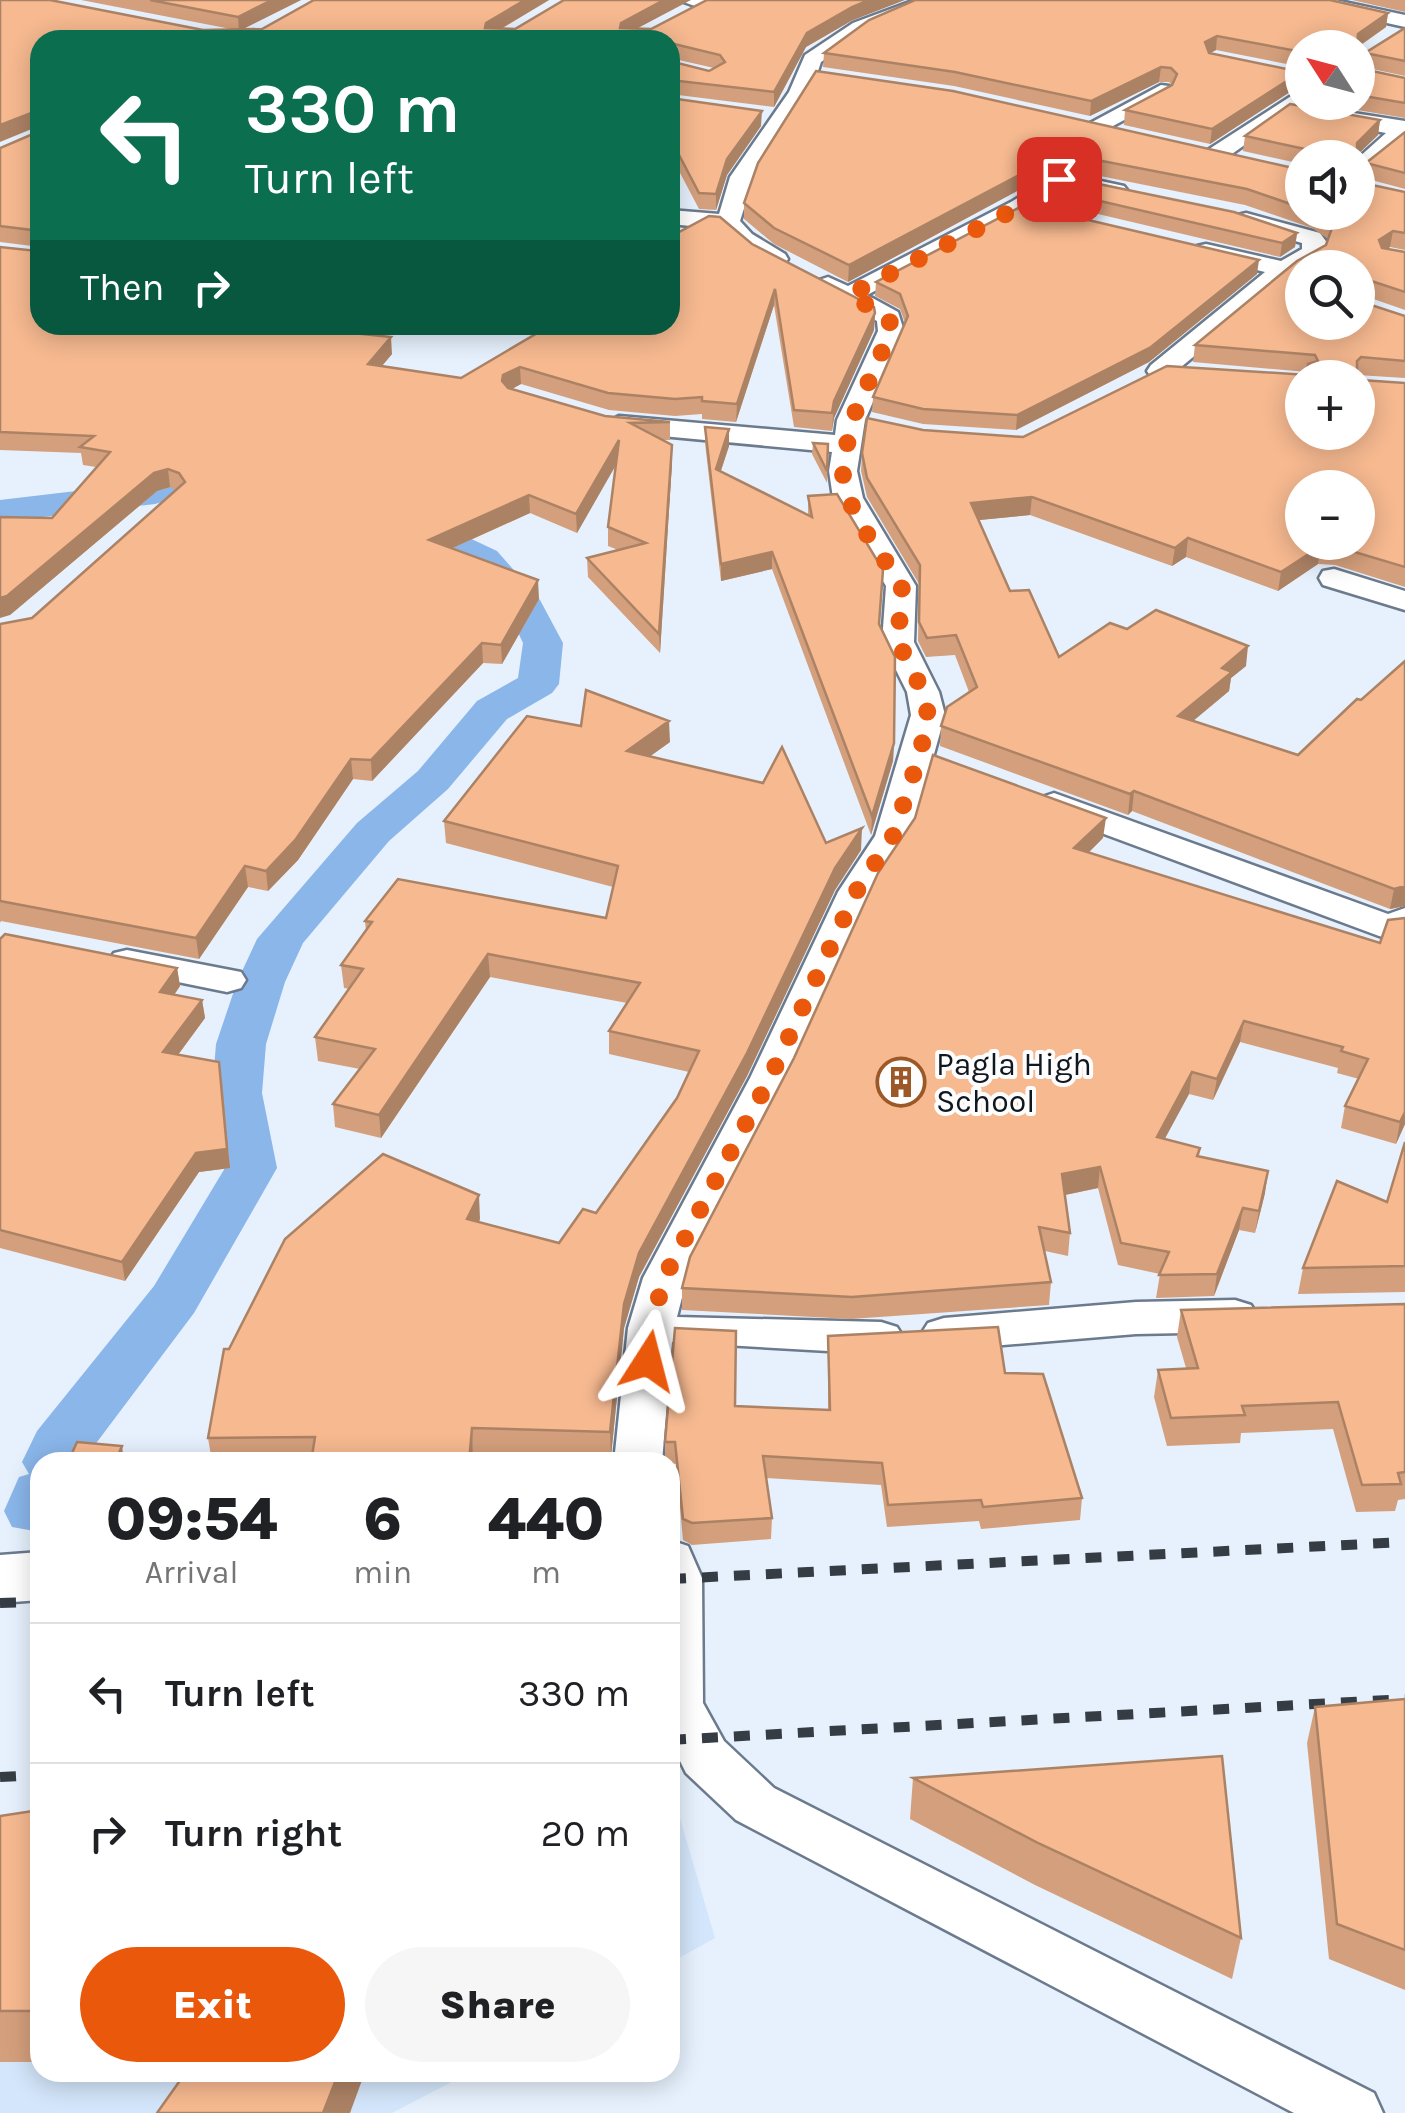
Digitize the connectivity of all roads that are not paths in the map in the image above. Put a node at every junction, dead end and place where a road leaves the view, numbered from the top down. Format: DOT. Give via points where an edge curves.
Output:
graph roads {
  1 [pos="1308,0"];
  2 [pos="905,3"];
  3 [pos="1400,28"];
  4 [pos="1161,91"];
  5 [pos="1285,107"];
  6 [pos="1367,120"];
  7 [pos="1404,129"];
  8 [pos="1126,137"];
  9 [pos="1375,154"];
  10 [pos="1251,164"];
  11 [pos="1134,195"];
  12 [pos="1019,207"];
  13 [pos="1226,215"];
  14 [pos="680,218"];
  15 [pos="728,222"];
  16 [pos="1094,224"];
  17 [pos="1190,247"];
  18 [pos="1314,250"];
  19 [pos="1285,277"];
  20 [pos="1285,279"];
  21 [pos="849,295"];
  22 [pos="1196,374"];
  23 [pos="589,417"];
  24 [pos="887,428"];
  25 [pos="850,432"];
  26 [pos="1334,578"];
  27 [pos="1405,601"];
  28 [pos="920,754"];
  29 [pos="956,768"];
  30 [pos="1028,794"];
  31 [pos="1405,919"];
  32 [pos="95,955"];
  33 [pos="228,980"];
  34 [pos="1269,1315"];
  35 [pos="651,1328"];
  36 [pos="639,1452"];
  37 [pos="30,1577"];
  38 [pos="0,1579"];
  39 [pos="680,1710"];
  40 [pos="1353,2113"];
  1 -- 3 [label="street"];
  2 -- 15 [label="street" via="812,59 817,76 771,117"];
  4 -- 8 [label="street" via="1082,127"];
  5 -- 10 [label="street" via="1205,154"];
  6 -- 7 [label="street"];
  7 -- 9 [label="street"];
  11 -- 12 [label="street" via="1059,179"];
  12 -- 16 [label="street"];
  12 -- 21 [label="street"];
  13 -- 18 [label="street" via="1311,238"];
  14 -- 15 [label="street"];
  15 -- 21 [label="street" via="764,252"];
  17 -- 19 [label="street"];
  20 -- 22 [label="street" via="1151,375"];
  21 -- 25 [label="street" via="889,317 891,331"];
  23 -- 25 [label="street"];
  24 -- 25 [label="street"];
  25 -- 28 [label="street" via="842,470 848,498 902,586 898,642 928,715"];
  26 -- 27 [label="street"];
  28 -- 29 [label="street"];
  28 -- 35 [label="street" via="893,836 856,892 770,1078 664,1278"];
  30 -- 31 [label="street" via="1392,928"];
  32 -- 33 [label="street"];
  34 -- 35 [label="street" via="852,1339"];
  35 -- 36 [label="street"];
  37 -- 38 [label="street"];
  39 -- 40 [label="street" via="704,1757 754,1804"];
}
